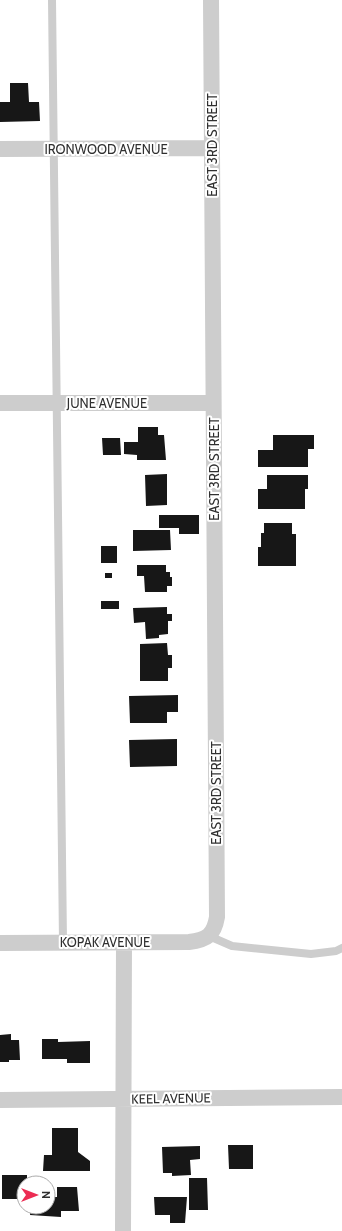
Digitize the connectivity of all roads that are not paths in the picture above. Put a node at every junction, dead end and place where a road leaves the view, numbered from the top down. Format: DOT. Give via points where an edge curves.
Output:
graph roads {
  1 [pos="52,0"];
  2 [pos="211,0"];
  3 [pos="212,148"];
  4 [pos="0,149"];
  5 [pos="53,150"];
  6 [pos="0,403"];
  7 [pos="55,403"];
  8 [pos="214,403"];
  9 [pos="209,936"];
  10 [pos="63,942"];
  11 [pos="0,943"];
  12 [pos="124,943"];
  13 [pos="342,948"];
  14 [pos="342,1097"];
  15 [pos="125,1099"];
  16 [pos="0,1100"];
  17 [pos="123,1231"];
  1 -- 5 [label="lane"];
  2 -- 3 [label="street, EAST 3RD STREET"];
  3 -- 5 [label="street, IRONWOOD AVENUE"];
  3 -- 8 [label="street, EAST 3RD STREET"];
  4 -- 5 [label="street, IRONWOOD AVENUE"];
  5 -- 7 [label="lane"];
  6 -- 7 [label="street, JUNE AVENUE"];
  7 -- 8 [label="street, JUNE AVENUE"];
  7 -- 10 [label="lane"];
  8 -- 9 [label="street, EAST 3RD STREET" via="217,917 216,928"];
  9 -- 12 [label="street, KOPAK AVENUE" via="190,942"];
  9 -- 13 [label="lane" via="232,946 311,954"];
  10 -- 11 [label="street, KOPAK AVENUE"];
  10 -- 12 [label="street, KOPAK AVENUE"];
  12 -- 15 [label="street"];
  14 -- 15 [label="street, KEEL AVENUE"];
  15 -- 16 [label="street, KEEL AVENUE"];
  15 -- 17 [label="street"];
}
